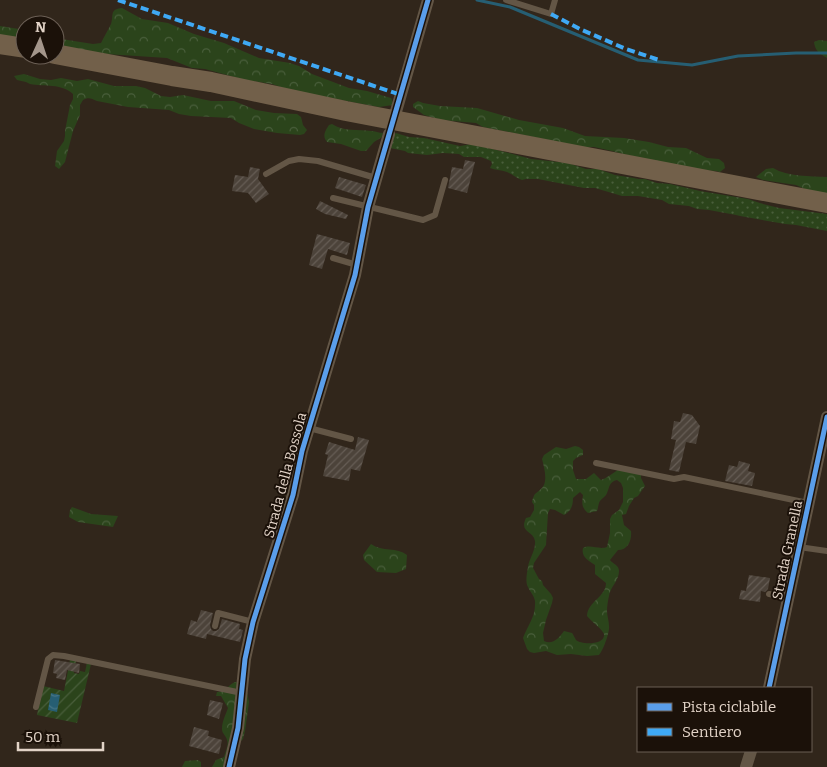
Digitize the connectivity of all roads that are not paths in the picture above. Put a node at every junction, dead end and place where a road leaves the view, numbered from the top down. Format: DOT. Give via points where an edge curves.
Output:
graph roads {
  1 [pos="428,0"];
  2 [pos="506,0"];
  3 [pos="555,0"];
  4 [pos="0,44"];
  5 [pos="15,46"];
  6 [pos="65,56"];
  7 [pos="395,115"];
  8 [pos="389,134"];
  9 [pos="266,174"];
  10 [pos="376,178"];
  11 [pos="445,180"];
  12 [pos="333,198"];
  13 [pos="827,204"];
  14 [pos="368,207"];
  15 [pos="333,258"];
  16 [pos="357,265"];
  17 [pos="827,417"];
  18 [pos="309,428"];
  19 [pos="351,439"];
  20 [pos="596,463"];
  21 [pos="808,503"];
  22 [pos="799,547"];
  23 [pos="827,551"];
  24 [pos="769,594"];
  25 [pos="788,597"];
  26 [pos="253,622"];
  27 [pos="215,626"];
  28 [pos="769,687"];
  29 [pos="242,693"];
  30 [pos="36,707"];
  31 [pos="751,752"];
  32 [pos="229,767"];
  33 [pos="746,767"];
  1 -- 7 [label="street"];
  2 -- 3 [label="lane" via="551,14"];
  4 -- 5 [label="highway"];
  6 -- 13 [label="highway"];
  8 -- 10 [label="street, Strada della Bossola"];
  9 -- 10 [label="lane" via="298,159 318,161"];
  10 -- 14 [label="street, Strada della Bossola"];
  11 -- 14 [label="lane" via="435,215 423,220"];
  12 -- 14 [label="lane"];
  14 -- 16 [label="street, Strada della Bossola"];
  15 -- 16 [label="lane"];
  16 -- 18 [label="street, Strada della Bossola"];
  17 -- 21 [label="street, Strada Granella"];
  18 -- 19 [label="lane"];
  18 -- 26 [label="street, Strada della Bossola" via="293,495"];
  20 -- 21 [label="lane" via="674,479 684,477"];
  21 -- 22 [label="street, Strada Granella"];
  22 -- 23 [label="lane"];
  22 -- 25 [label="street, Strada Granella"];
  24 -- 25 [label="lane"];
  25 -- 28 [label="street, Strada Granella"];
  26 -- 27 [label="lane" via="218,612"];
  26 -- 29 [label="street, Strada della Bossola"];
  29 -- 30 [label="lane" via="53,655 48,659"];
  29 -- 32 [label="street, Strada della Bossola"];
  31 -- 33 [label="street"];
}
